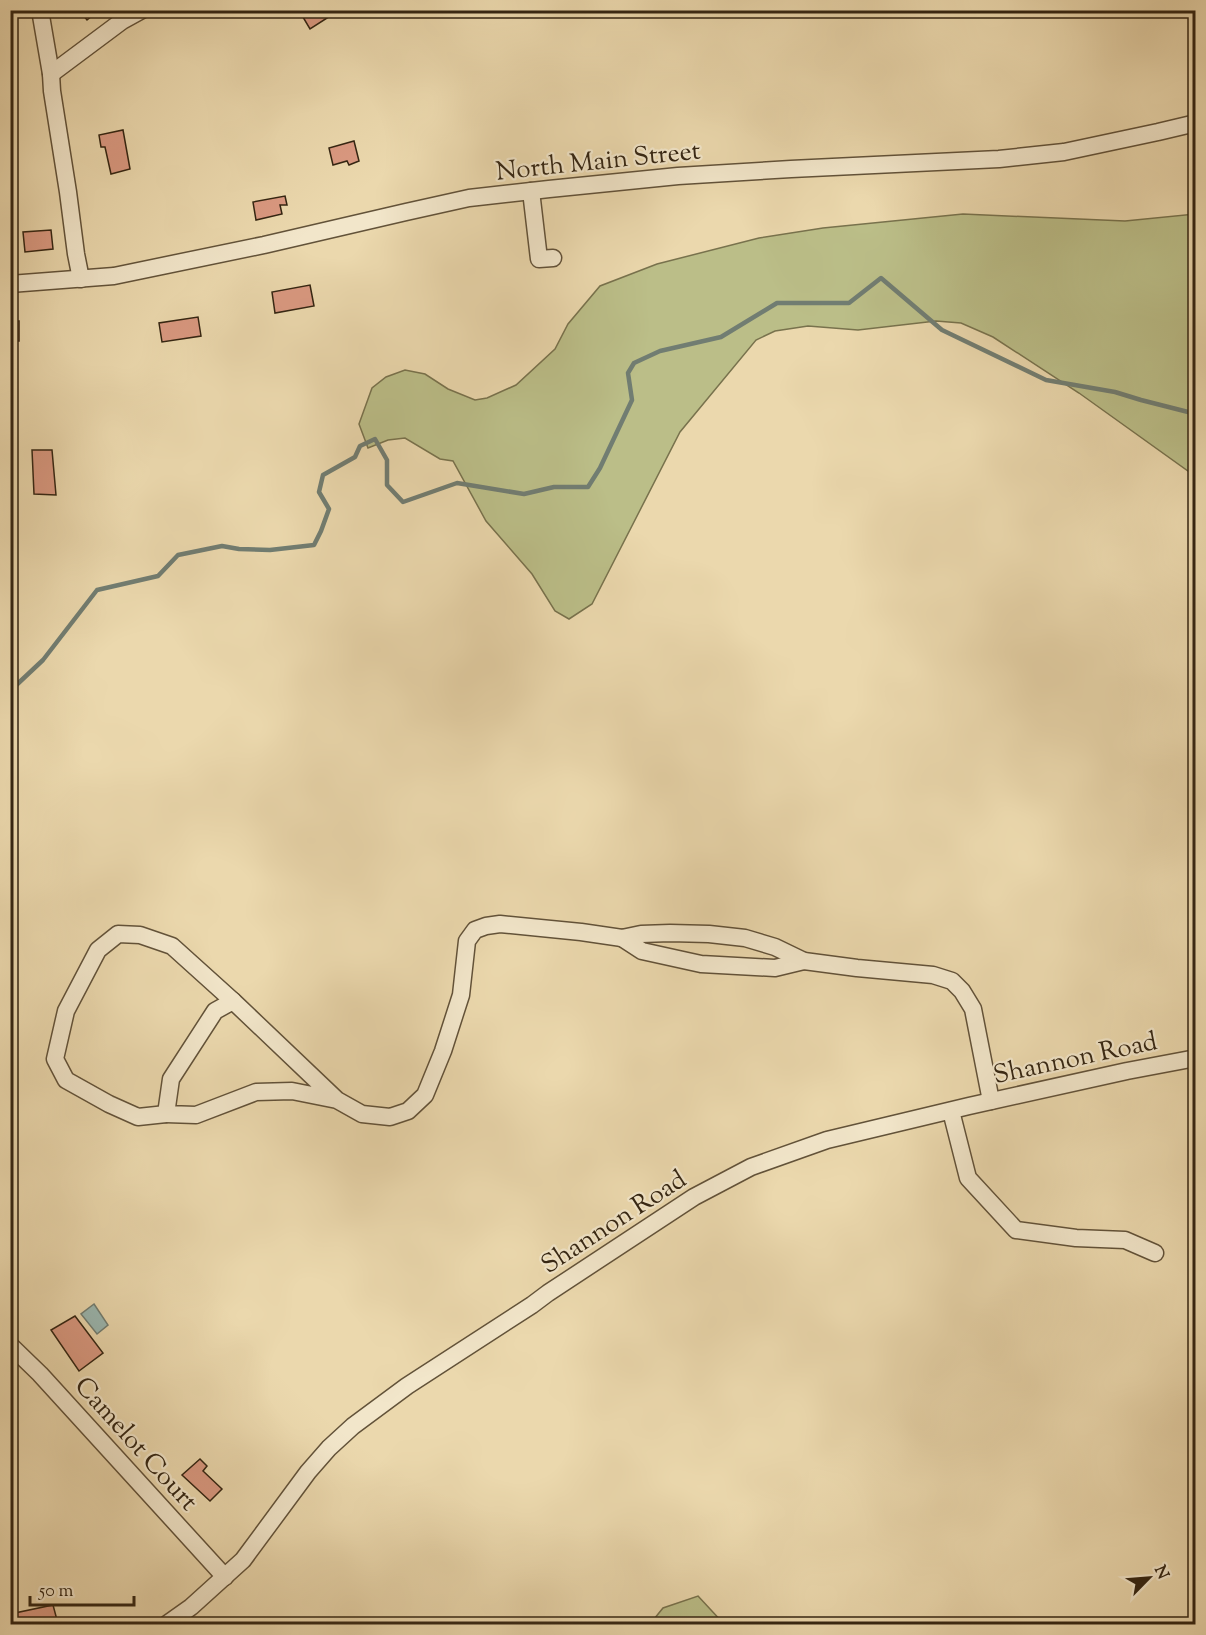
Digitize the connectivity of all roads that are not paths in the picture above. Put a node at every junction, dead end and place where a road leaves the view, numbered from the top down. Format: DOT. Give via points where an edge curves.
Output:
graph roads {
  1 [pos="40,10"];
  2 [pos="142,10"];
  3 [pos="51,74"];
  4 [pos="1196,123"];
  5 [pos="531,191"];
  6 [pos="553,258"];
  7 [pos="81,279"];
  8 [pos="10,284"];
  9 [pos="622,938"];
  10 [pos="804,961"];
  11 [pos="233,1001"];
  12 [pos="1196,1058"];
  13 [pos="337,1100"];
  14 [pos="991,1101"];
  15 [pos="951,1110"];
  16 [pos="166,1114"];
  17 [pos="1155,1252"];
  18 [pos="10,1345"];
  19 [pos="225,1577"];
  20 [pos="167,1624"];
  1 -- 3 [label="street"];
  2 -- 3 [label="street"];
  3 -- 7 [label="street"];
  4 -- 5 [label="street, North Main Street" via="1064,152 999,159 678,176"];
  5 -- 6 [label="street" via="539,259"];
  5 -- 7 [label="street, North Main Street" via="469,198 199,259"];
  7 -- 8 [label="street, North Main Street"];
  9 -- 10 [label="street" via="670,933 745,938"];
  9 -- 10 [label="street" via="642,951 701,964 775,968"];
  9 -- 13 [label="street" via="500,924 475,930 467,941 462,995 425,1095 408,1111 390,1117 362,1114"];
  10 -- 14 [label="street" via="933,975 952,981 963,991 973,1010"];
  11 -- 13 [label="street"];
  11 -- 16 [label="street" via="215,1011 171,1079"];
  11 -- 16 [label="street" via="172,946 140,935 118,934 98,950 66,1011 55,1059 66,1080 109,1104 138,1117"];
  12 -- 14 [label="street, Shannon Road"];
  13 -- 16 [label="street" via="292,1091 256,1092 196,1115"];
  14 -- 15 [label="street, Shannon Road"];
  15 -- 17 [label="street" via="968,1178 1016,1230 1125,1240"];
  15 -- 19 [label="street, Shannon Road" via="827,1140 751,1167 694,1197 407,1386 353,1426 308,1472 243,1560"];
  18 -- 19 [label="street, Camelot Court"];
  19 -- 20 [label="street, Shannon Road"];
}
